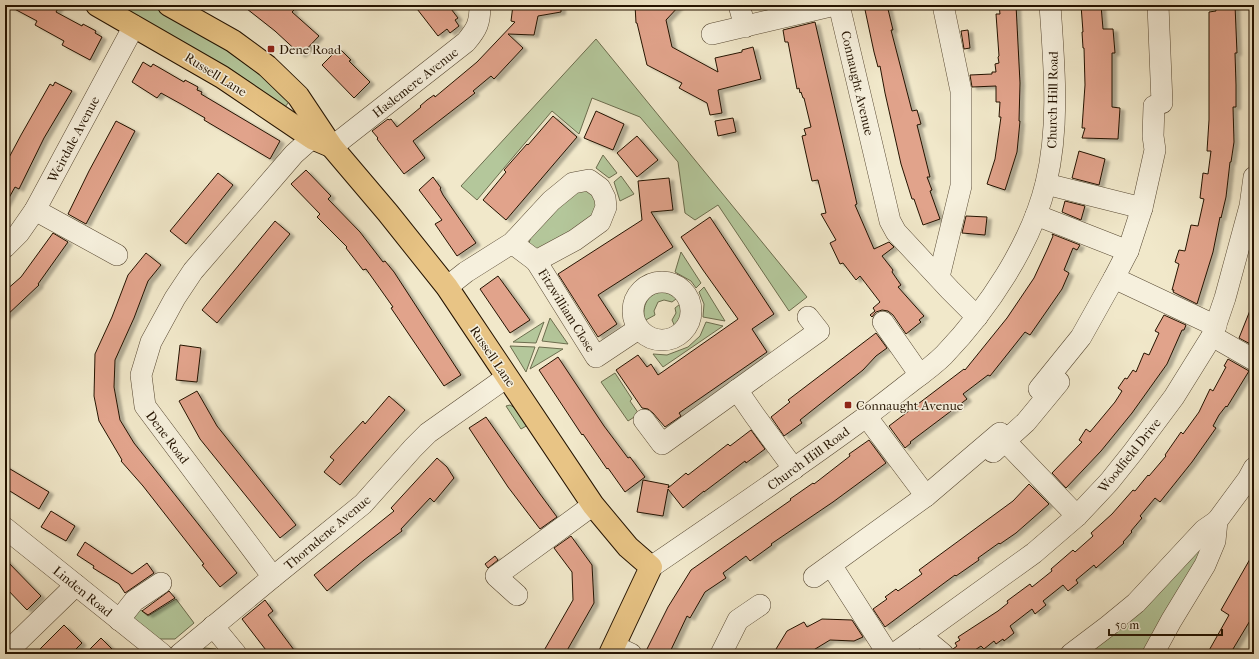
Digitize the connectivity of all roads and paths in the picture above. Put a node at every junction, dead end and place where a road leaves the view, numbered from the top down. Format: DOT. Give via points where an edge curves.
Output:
graph roads {
  1 [pos="97,5"];
  2 [pos="169,5"];
  3 [pos="480,5"];
  4 [pos="739,5"];
  5 [pos="834,5"];
  6 [pos="839,5"];
  7 [pos="944,5"];
  8 [pos="1050,5"];
  9 [pos="1158,5"];
  10 [pos="134,26"];
  11 [pos="752,29"];
  12 [pos="712,34"];
  13 [pos="312,138"];
  14 [pos="332,147"];
  15 [pos="1254,177"];
  16 [pos="1046,184"];
  17 [pos="1142,208"];
  18 [pos="35,210"];
  19 [pos="1036,215"];
  20 [pos="512,243"];
  21 [pos="5,247"];
  22 [pos="1128,251"];
  23 [pos="117,255"];
  24 [pos="536,261"];
  25 [pos="939,277"];
  26 [pos="1114,278"];
  27 [pos="447,287"];
  28 [pos="808,317"];
  29 [pos="977,317"];
  30 [pos="883,322"];
  31 [pos="638,329"];
  32 [pos="1214,331"];
  33 [pos="1090,341"];
  34 [pos="1254,360"];
  35 [pos="920,375"];
  36 [pos="507,377"];
  37 [pos="1039,389"];
  38 [pos="737,390"];
  39 [pos="866,416"];
  40 [pos="644,420"];
  41 [pos="1002,437"];
  42 [pos="977,465"];
  43 [pos="1254,468"];
  44 [pos="794,469"];
  45 [pos="926,496"];
  46 [pos="593,505"];
  47 [pos="1077,516"];
  48 [pos="1217,521"];
  49 [pos="5,528"];
  50 [pos="831,565"];
  51 [pos="651,567"];
  52 [pos="273,577"];
  53 [pos="814,577"];
  54 [pos="161,583"];
  55 [pos="76,586"];
  56 [pos="517,595"];
  57 [pos="760,604"];
  58 [pos="120,620"];
  59 [pos="213,626"];
  60 [pos="920,635"];
  61 [pos="8,646"];
  62 [pos="619,651"];
  63 [pos="162,654"];
  64 [pos="180,654"];
  65 [pos="236,654"];
  66 [pos="721,654"];
  67 [pos="888,654"];
  68 [pos="894,654"];
  69 [pos="943,654"];
  70 [pos="1071,654"];
  71 [pos="1153,654"];
  1 -- 10 [label="main road, Russell Lane"];
  2 -- 14 [label="main road, Russell Lane" via="233,41 267,66 298,96"];
  3 -- 14 [label="street, Haslemere Avenue" via="480,19 476,30 466,42"];
  4 -- 11 [label="street"];
  5 -- 11 [label="street"];
  6 -- 25 [label="street, Connaught Avenue" via="890,221 896,232"];
  7 -- 25 [label="street" via="961,91 961,186"];
  8 -- 16 [label="street, Church Hill Road" via="1055,71 1054,142"];
  9 -- 17 [label="street" via="1158,104 1153,136 1155,150"];
  10 -- 13 [label="main road, Russell Lane" via="222,76"];
  10 -- 18 [label="street, Weirdale Avenue"];
  11 -- 12 [label="street"];
  13 -- 14 [label="main road, Russell Lane"];
  13 -- 52 [label="street, Dene Road" via="294,154 193,272 175,298 151,342 141,375 145,406"];
  14 -- 27 [label="main road, Russell Lane"];
  15 -- 32 [label="street, Woodfield Drive" via="1250,206"];
  16 -- 17 [label="street"];
  16 -- 19 [label="street, Church Hill Road"];
  17 -- 22 [label="street"];
  18 -- 21 [label="street, Weirdale Avenue" via="19,233"];
  18 -- 23 [label="street"];
  19 -- 22 [label="street"];
  19 -- 29 [label="street, Church Hill Road" via="1016,260"];
  20 -- 24 [label="street"];
  20 -- 24 [label="street" via="551,201 573,183 589,180 600,188 606,207 600,222 575,240"];
  20 -- 27 [label="street"];
  22 -- 26 [label="street"];
  24 -- 31 [label="street, Fitzwilliam Close" via="596,357"];
  25 -- 29 [label="street, Connaught Avenue"];
  26 -- 32 [label="street"];
  26 -- 37 [label="street" via="1081,337"];
  27 -- 36 [label="main road, Russell Lane"];
  28 -- 38 [label="street" via="819,331"];
  29 -- 35 [label="street, Church Hill Road" via="943,356"];
  30 -- 35 [label="street"];
  32 -- 34 [label="street"];
  32 -- 47 [label="street, Woodfield Drive" via="1174,397 1109,482"];
  33 -- 41 [label="street" via="1026,422"];
  35 -- 39 [label="street, Church Hill Road"];
  36 -- 46 [label="main road, Russell Lane"];
  36 -- 52 [label="street, Thorndene Avenue" via="428,432 363,504"];
  38 -- 40 [label="street" via="662,444"];
  38 -- 44 [label="street"];
  39 -- 44 [label="street, Church Hill Road"];
  39 -- 45 [label="street"];
  41 -- 42 [label="street"];
  41 -- 45 [label="street"];
  41 -- 47 [label="street"];
  43 -- 48 [label="street"];
  44 -- 51 [label="street, Church Hill Road"];
  45 -- 50 [label="street"];
  46 -- 51 [label="main road, Russell Lane" via="628,547"];
  46 -- 56 [label="street" via="496,576"];
  47 -- 60 [label="street, Woodfield Drive" via="1034,553"];
  48 -- 70 [label="street" via="1204,530 1136,603"];
  48 -- 71 [label="street" via="1215,541 1205,565"];
  49 -- 55 [label="street, Linden Road"];
  50 -- 53 [label="street"];
  50 -- 67 [label="street"];
  51 -- 62 [label="main road"];
  52 -- 59 [label="street, Thorndene Avenue"];
  54 -- 58 [label="street" via="134,600"];
  55 -- 58 [label="street, Linden Road"];
  55 -- 61 [label="street"];
  57 -- 66 [label="street" via="738,620"];
  58 -- 63 [label="street, Linden Road"];
  59 -- 64 [label="street, Thorndene Avenue"];
  59 -- 65 [label="street"];
  60 -- 68 [label="street, Woodfield Drive"];
  60 -- 69 [label="street"];
}
